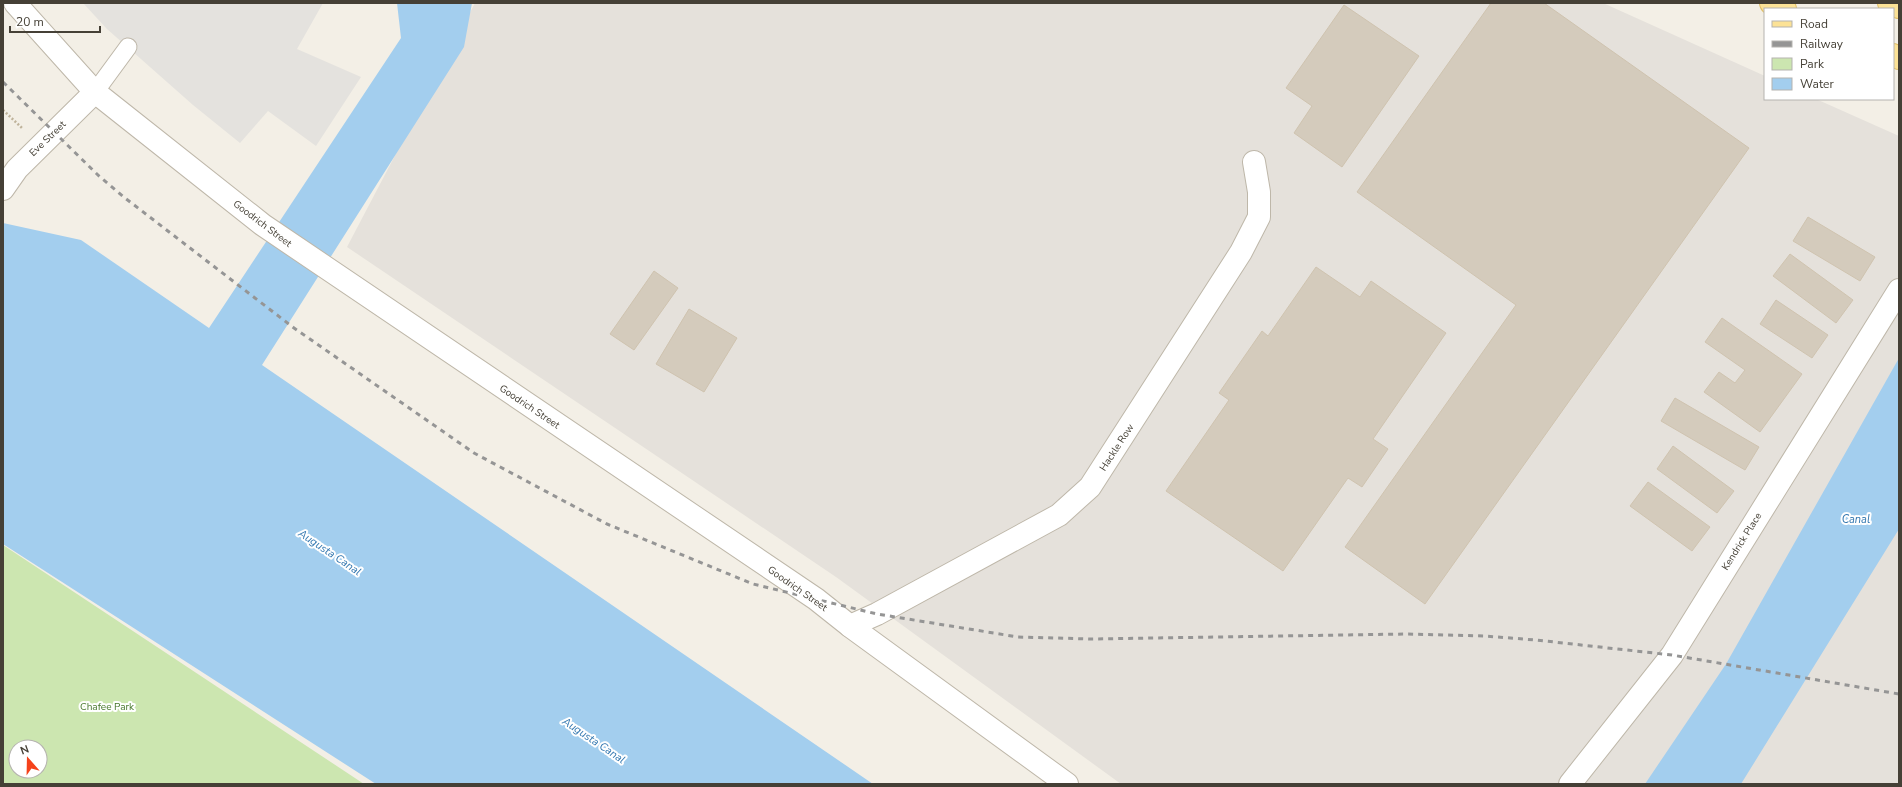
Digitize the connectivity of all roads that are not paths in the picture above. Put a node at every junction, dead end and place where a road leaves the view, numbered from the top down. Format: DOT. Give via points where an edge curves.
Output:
graph roads {
  1 [pos="15,3"];
  2 [pos="1771,3"];
  3 [pos="1889,3"];
  4 [pos="1783,8"];
  5 [pos="1899,8"];
  6 [pos="128,47"];
  7 [pos="96,92"];
  8 [pos="1254,162"];
  9 [pos="3,189"];
  10 [pos="1899,290"];
  11 [pos="850,626"];
  12 [pos="1067,784"];
  13 [pos="1570,784"];
  1 -- 7 [label="street, Goodrich Street"];
  2 -- 4 [label="main road"];
  3 -- 5 [label="main road"];
  6 -- 7 [label="lane"];
  7 -- 9 [label="street, Eve Street" via="16,169"];
  7 -- 11 [label="street, Goodrich Street" via="263,225 816,599"];
  8 -- 11 [label="street, Hackle Row" via="1259,192 1259,216 1242,252 1090,487 1059,515 877,614"];
  10 -- 13 [label="street, Kendrick Place" via="1672,655"];
  11 -- 12 [label="street, Goodrich Street"];
}
